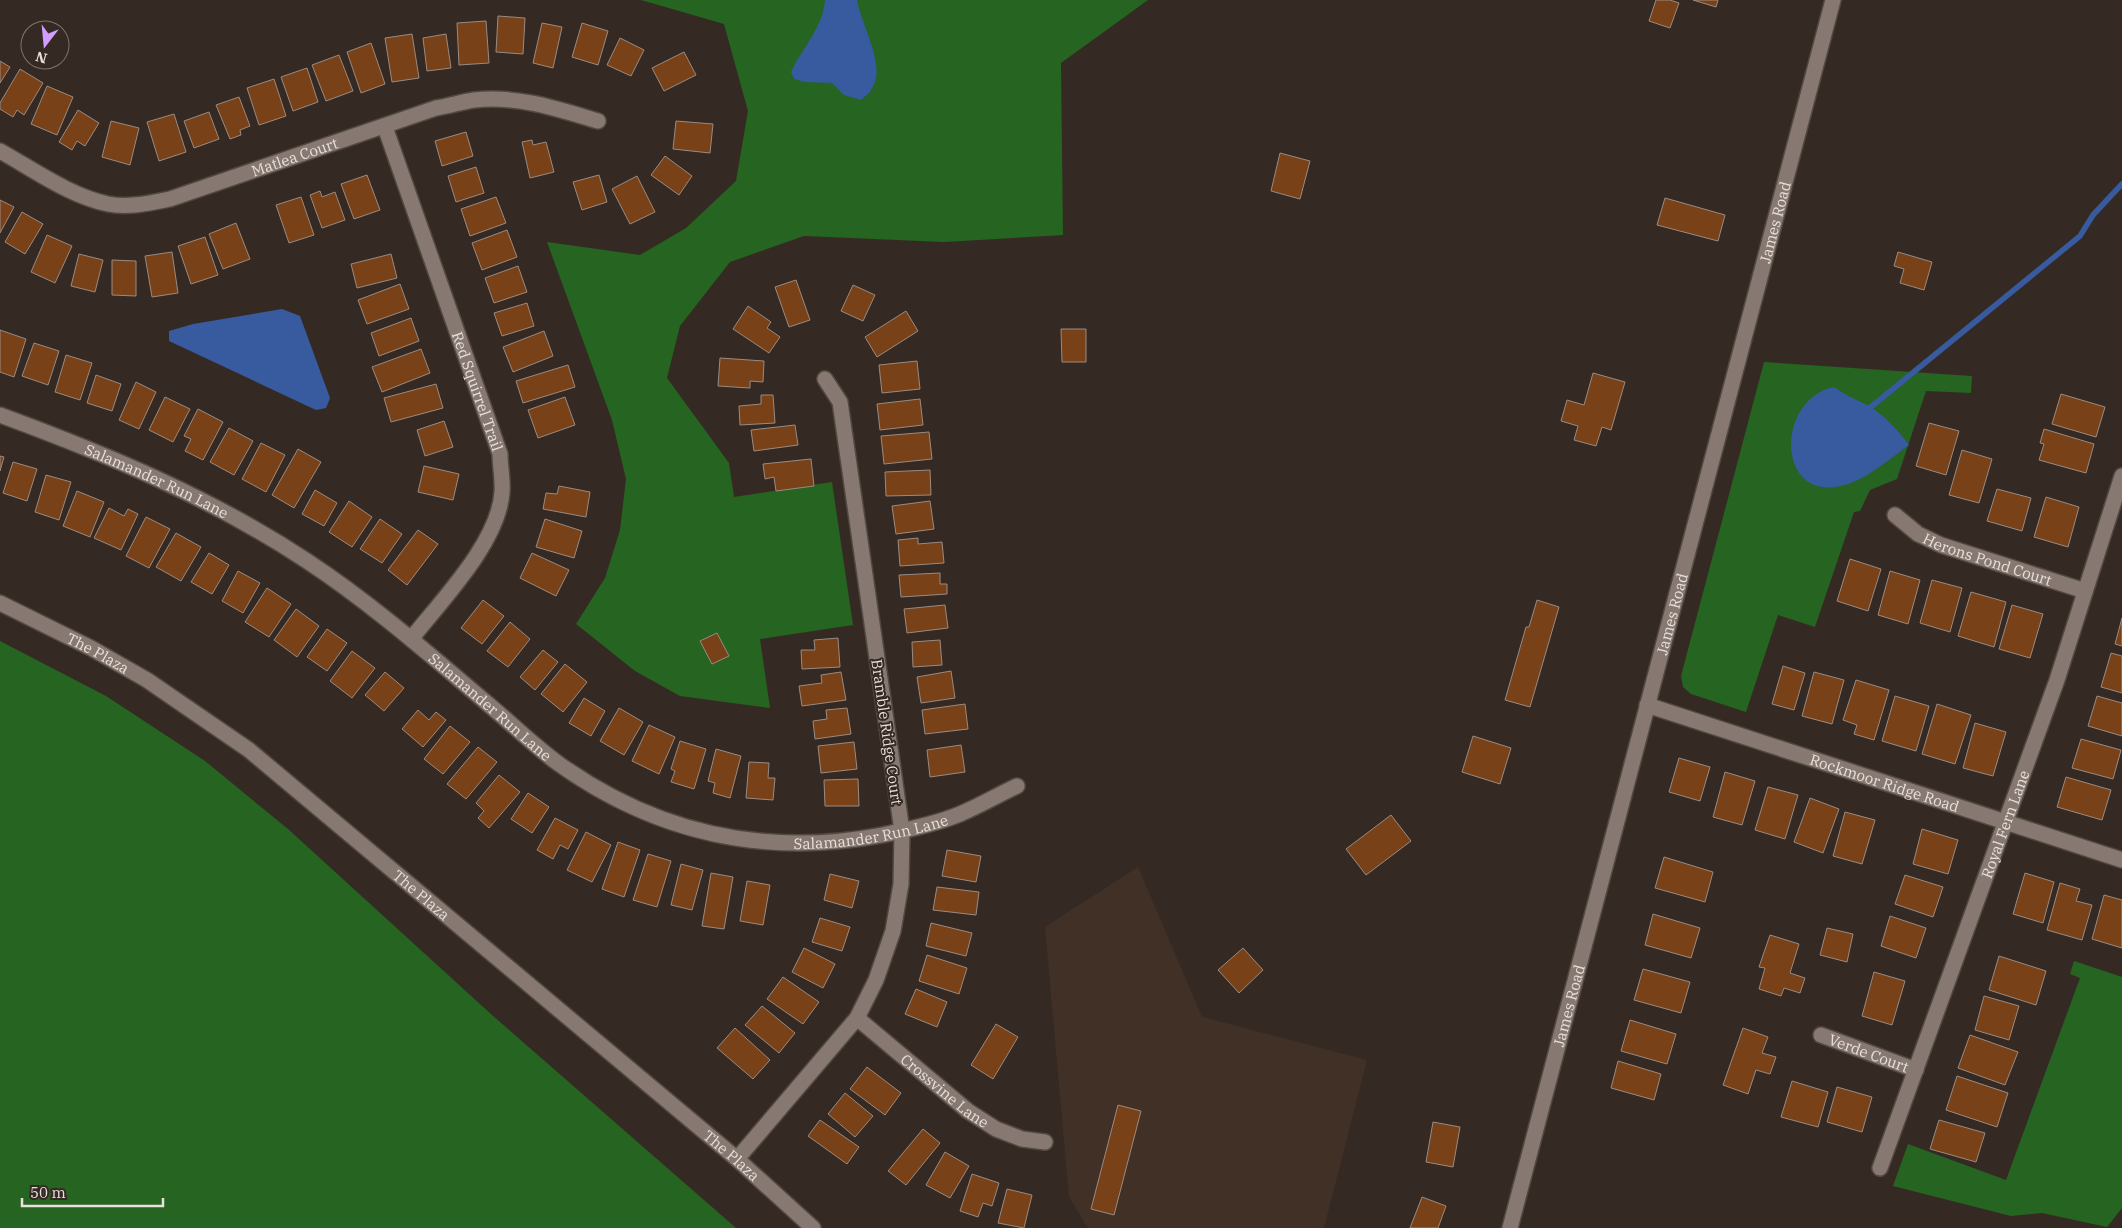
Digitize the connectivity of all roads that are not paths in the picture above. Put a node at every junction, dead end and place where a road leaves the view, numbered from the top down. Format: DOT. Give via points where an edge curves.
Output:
graph roads {
  1 [pos="1833,0"];
  2 [pos="598,121"];
  3 [pos="385,127"];
  4 [pos="0,151"];
  5 [pos="825,379"];
  6 [pos="0,415"];
  7 [pos="2122,476"];
  8 [pos="1895,515"];
  9 [pos="2085,591"];
  10 [pos="0,604"];
  11 [pos="411,639"];
  12 [pos="1648,705"];
  13 [pos="1016,786"];
  14 [pos="2006,822"];
  15 [pos="902,832"];
  16 [pos="2122,860"];
  17 [pos="857,1018"];
  18 [pos="1821,1035"];
  19 [pos="1916,1070"];
  20 [pos="1045,1142"];
  21 [pos="737,1159"];
  22 [pos="1880,1168"];
  23 [pos="814,1228"];
  24 [pos="1510,1228"];
  1 -- 12 [label="street, James Road"];
  2 -- 3 [label="street, Matlea Court" via="511,100 474,100 436,108"];
  3 -- 4 [label="street, Matlea Court" via="170,199 141,205 109,204 80,194"];
  3 -- 11 [label="street, Red Squirrel Trail" via="500,454 502,494 480,553"];
  5 -- 15 [label="street, Bramble Ridge Court" via="840,402"];
  6 -- 11 [label="street, Salamander Run Lane" via="164,481 230,516 307,561"];
  7 -- 9 [label="street, Royal Fern Lane"];
  8 -- 9 [label="street, Herons Pond Court" via="1918,534 1941,544"];
  9 -- 14 [label="street, Royal Fern Lane"];
  10 -- 21 [label="street, The Plaza" via="91,648 147,680 249,750"];
  11 -- 15 [label="street, Salamander Run Lane" via="557,762 604,793 656,816 707,833 772,844 842,843"];
  12 -- 14 [label="street, Rockmoor Ridge Road"];
  12 -- 24 [label="street, James Road"];
  13 -- 15 [label="street, Salamander Run Lane" via="958,815"];
  14 -- 16 [label="street, Rockmoor Ridge Road"];
  14 -- 19 [label="street, Royal Fern Lane"];
  15 -- 17 [label="street, Bramble Ridge Court" via="901,884 893,931 876,980"];
  17 -- 20 [label="street, Crossvine Lane" via="968,1111 996,1129"];
  17 -- 21 [label="street, Bramble Ridge Court"];
  18 -- 19 [label="street, Verde Court"];
  19 -- 22 [label="street, Royal Fern Lane"];
  21 -- 23 [label="street, The Plaza"];
}
